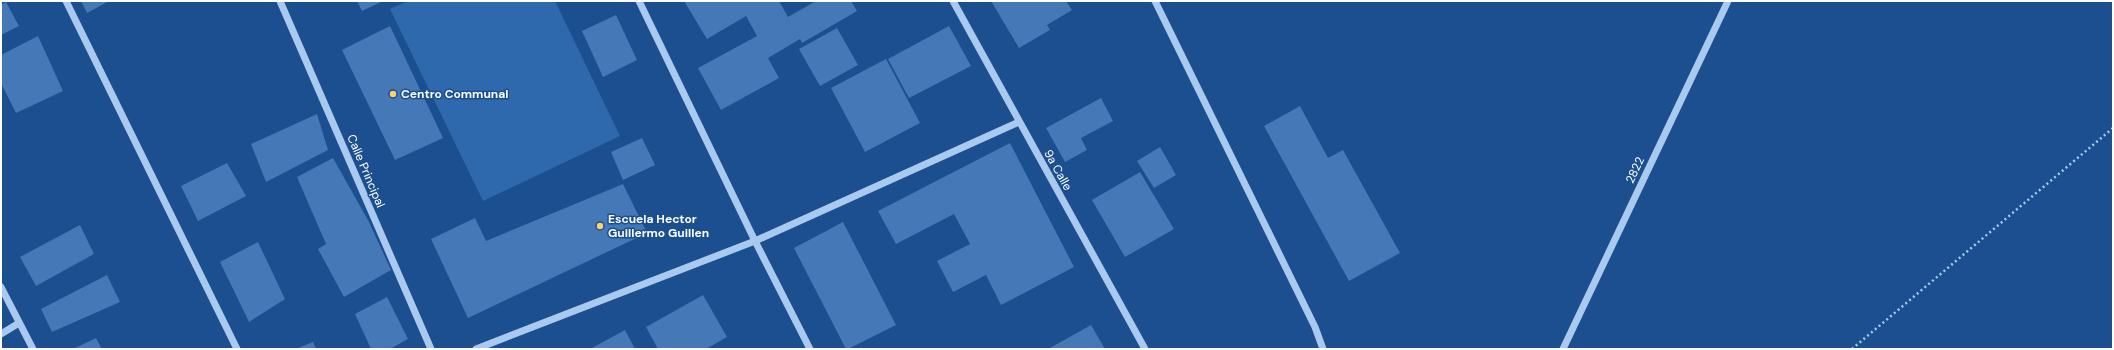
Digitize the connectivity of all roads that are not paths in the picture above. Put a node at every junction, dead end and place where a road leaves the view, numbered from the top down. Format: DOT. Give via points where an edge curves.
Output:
graph roads {
  1 [pos="66,1"];
  2 [pos="280,1"];
  3 [pos="639,1"];
  4 [pos="953,1"];
  5 [pos="1155,1"];
  6 [pos="1728,1"];
  7 [pos="1018,122"];
  8 [pos="755,241"];
  9 [pos="1,287"];
  10 [pos="19,323"];
  11 [pos="1,334"];
  12 [pos="32,349"];
  13 [pos="237,349"];
  14 [pos="431,349"];
  15 [pos="476,349"];
  16 [pos="810,349"];
  17 [pos="1145,349"];
  18 [pos="1323,349"];
  19 [pos="1563,349"];
  1 -- 13 [label="street"];
  2 -- 14 [label="street, Calle Principal"];
  3 -- 8 [label="street"];
  4 -- 7 [label="street, 9a Calle"];
  5 -- 18 [label="street" via="1316,327"];
  6 -- 19 [label="street, 2822"];
  7 -- 8 [label="street"];
  7 -- 17 [label="street, 9a Calle"];
  8 -- 15 [label="street"];
  8 -- 16 [label="street"];
  9 -- 10 [label="street"];
  10 -- 11 [label="street"];
  10 -- 12 [label="street"];
}
